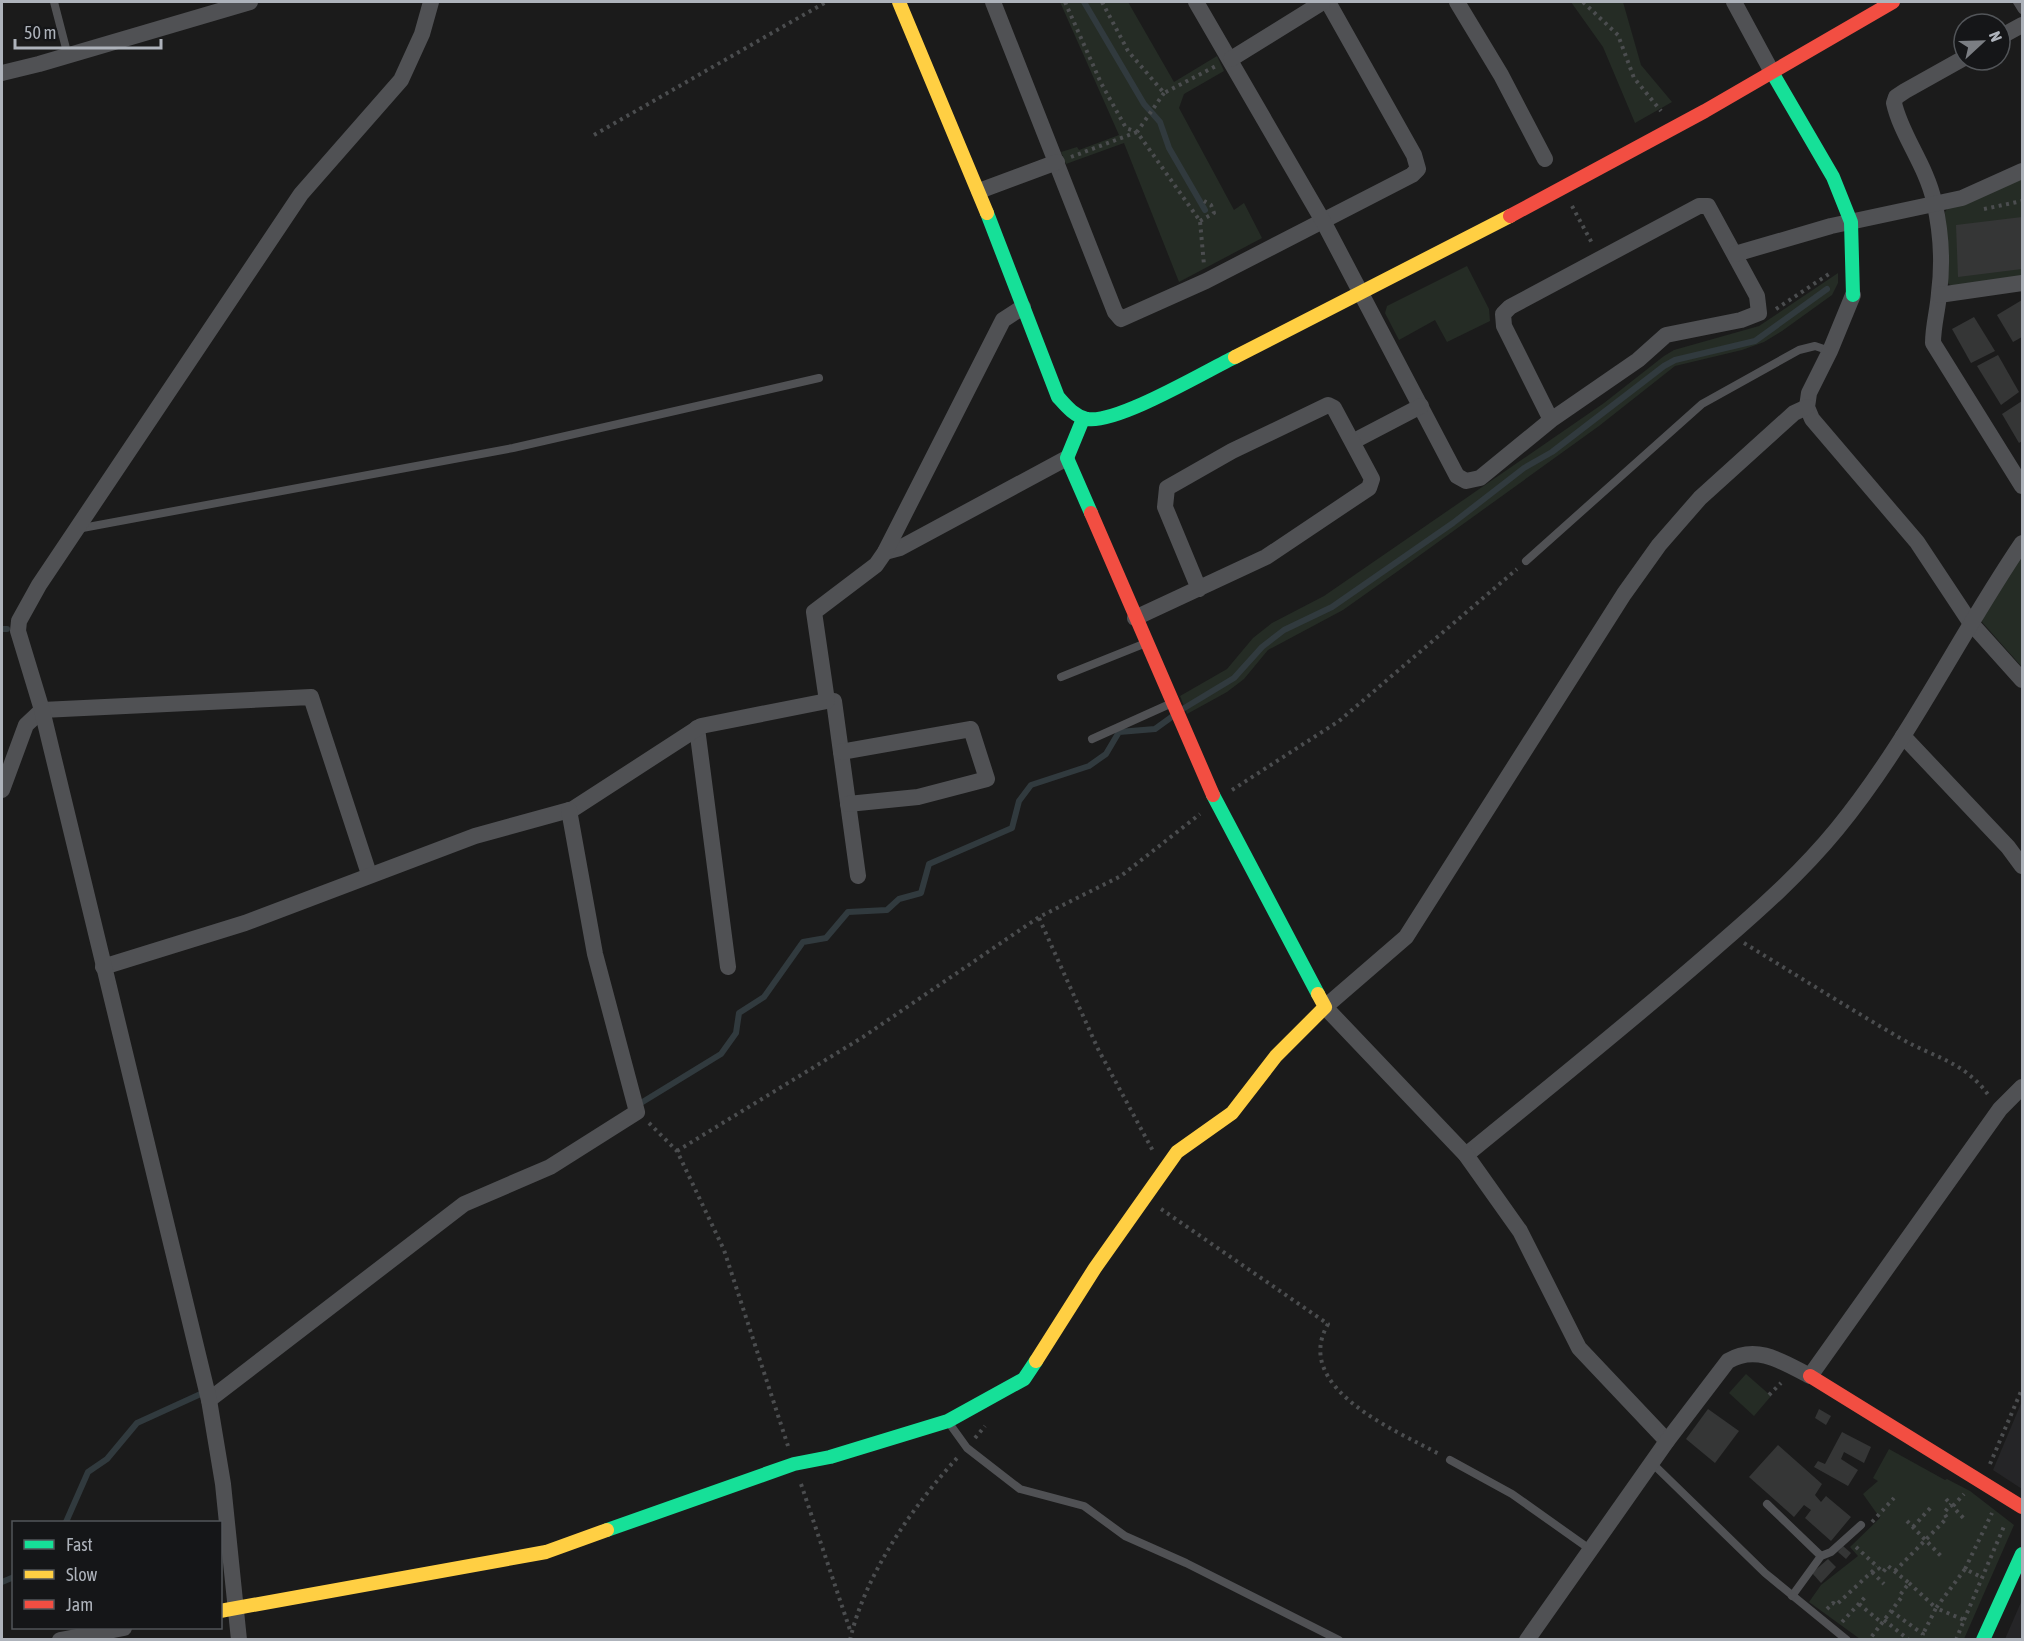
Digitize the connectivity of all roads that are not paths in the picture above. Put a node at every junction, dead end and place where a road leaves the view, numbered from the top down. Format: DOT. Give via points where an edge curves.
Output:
graph roads {
  1 [pos="54,2"];
  2 [pos="250,2"];
  3 [pos="431,2"];
  4 [pos="899,2"];
  5 [pos="993,2"];
  6 [pos="1196,2"];
  7 [pos="1326,2"];
  8 [pos="1457,2"];
  9 [pos="1734,2"];
  10 [pos="1893,2"];
  11 [pos="2018,2"];
  12 [pos="2022,10"];
  13 [pos="68,56"];
  14 [pos="1231,59"];
  15 [pos="1952,64"];
  16 [pos="2,73"];
  17 [pos="1773,74"];
  18 [pos="1545,159"];
  19 [pos="1057,162"];
  20 [pos="2022,171"];
  21 [pos="979,191"];
  22 [pos="1935,203"];
  23 [pos="1323,221"];
  24 [pos="1851,222"];
  25 [pos="1735,254"];
  26 [pos="2022,283"];
  27 [pos="1362,294"];
  28 [pos="1853,295"];
  29 [pos="1939,295"];
  30 [pos="1023,307"];
  31 [pos="1830,351"];
  32 [pos="819,378"];
  33 [pos="1421,406"];
  34 [pos="1807,407"];
  35 [pos="1083,419"];
  36 [pos="1551,420"];
  37 [pos="1354,441"];
  38 [pos="1067,458"];
  39 [pos="2022,486"];
  40 [pos="77,529"];
  41 [pos="2022,543"];
  42 [pos="885,552"];
  43 [pos="1526,561"];
  44 [pos="1199,589"];
  45 [pos="1135,618"];
  46 [pos="1970,622"];
  47 [pos="1147,643"];
  48 [pos="1061,677"];
  49 [pos="2022,680"];
  50 [pos="827,701"];
  51 [pos="1172,703"];
  52 [pos="42,710"];
  53 [pos="697,728"];
  54 [pos="1903,735"];
  55 [pos="1092,740"];
  56 [pos="841,752"];
  57 [pos="2,790"];
  58 [pos="848,804"];
  59 [pos="569,810"];
  60 [pos="2022,866"];
  61 [pos="369,874"];
  62 [pos="858,876"];
  63 [pos="103,967"];
  64 [pos="728,967"];
  65 [pos="1325,1007"];
  66 [pos="2022,1087"];
  67 [pos="1466,1155"];
  68 [pos="1810,1376"];
  69 [pos="209,1400"];
  70 [pos="948,1421"];
  71 [pos="1667,1441"];
  72 [pos="1450,1460"];
  73 [pos="1653,1464"];
  74 [pos="1767,1504"];
  75 [pos="2022,1508"];
  76 [pos="1861,1525"];
  77 [pos="1592,1550"];
  78 [pos="2022,1554"];
  79 [pos="1821,1556"];
  80 [pos="1792,1596"];
  81 [pos="228,1610"];
  82 [pos="101,1630"];
  83 [pos="121,1632"];
  84 [pos="60,1640"];
  85 [pos="239,1640"];
  86 [pos="1339,1640"];
  87 [pos="1527,1640"];
  88 [pos="1847,1640"];
  89 [pos="1983,1640"];
  1 -- 13 [label="lane"];
  2 -- 13 [label="street"];
  3 -- 40 [label="street" via="422,34 401,80 301,194"];
  4 -- 21 [label="street"];
  5 -- 19 [label="street"];
  6 -- 14 [label="street"];
  7 -- 14 [label="street"];
  7 -- 23 [label="street" via="1414,155 1418,169"];
  8 -- 18 [label="street"];
  9 -- 17 [label="street"];
  10 -- 17 [label="street"];
  11 -- 12 [label="lane"];
  13 -- 16 [label="street"];
  14 -- 23 [label="street"];
  15 -- 22 [label="street" via="1905,90 1894,103 1929,179"];
  17 -- 24 [label="street" via="1833,177"];
  17 -- 27 [label="street"];
  19 -- 21 [label="street"];
  19 -- 23 [label="street" via="1121,319"];
  20 -- 22 [label="street" via="1962,198"];
  21 -- 30 [label="street"];
  22 -- 24 [label="street"];
  22 -- 29 [label="street" via="1942,259"];
  23 -- 27 [label="street"];
  24 -- 25 [label="street"];
  24 -- 28 [label="street"];
  25 -- 36 [label="street" via="1757,296 1759,313 1666,335 1638,360"];
  25 -- 36 [label="street" via="1708,206 1699,206 1510,307 1503,314 1504,326"];
  26 -- 29 [label="street"];
  27 -- 33 [label="street"];
  27 -- 35 [label="street" via="1126,411 1096,421"];
  28 -- 31 [label="street"];
  29 -- 39 [label="street" via="1933,343"];
  30 -- 35 [label="street" via="1058,397 1067,409"];
  30 -- 42 [label="street" via="1003,320"];
  31 -- 34 [label="street" via="1809,393"];
  31 -- 43 [label="lane" via="1815,346 1799,350 1702,404"];
  32 -- 40 [label="lane" via="513,448"];
  33 -- 36 [label="street" via="1457,476 1466,481 1479,478"];
  33 -- 37 [label="street"];
  34 -- 46 [label="street" via="1821,433 1917,542"];
  34 -- 65 [label="street" via="1794,413 1700,498 1659,546 1624,594 1406,937"];
  35 -- 38 [label="street"];
  37 -- 44 [label="street" via="1372,479 1369,488 1266,557"];
  37 -- 44 [label="street" via="1339,413 1328,405 1167,488 1164,507"];
  38 -- 42 [label="street" via="900,548"];
  38 -- 45 [label="street"];
  40 -- 52 [label="street" via="19,621 22,650"];
  41 -- 46 [label="street"];
  42 -- 50 [label="street" via="876,565 814,612"];
  44 -- 45 [label="street"];
  45 -- 47 [label="street"];
  46 -- 49 [label="street"];
  46 -- 54 [label="street"];
  47 -- 48 [label="lane"];
  47 -- 51 [label="street"];
  50 -- 53 [label="street"];
  50 -- 56 [label="street" via="834,701"];
  51 -- 55 [label="lane"];
  51 -- 65 [label="street" via="1216,801"];
  52 -- 57 [label="street" via="26,724"];
  52 -- 61 [label="street" via="311,697"];
  52 -- 63 [label="street"];
  53 -- 59 [label="street"];
  53 -- 64 [label="street"];
  54 -- 60 [label="street"];
  54 -- 67 [label="street" via="1836,831 1780,890 1670,988"];
  56 -- 58 [label="street"];
  56 -- 58 [label="street" via="971,729 987,779 918,797"];
  58 -- 62 [label="street"];
  59 -- 61 [label="street" via="475,836"];
  59 -- 69 [label="street" via="595,954 637,1112 550,1167 464,1204"];
  61 -- 63 [label="street" via="245,923"];
  63 -- 69 [label="street"];
  65 -- 67 [label="street"];
  65 -- 70 [label="street" via="1276,1056 1232,1113 1177,1152 1095,1268 1024,1379"];
  66 -- 68 [label="street" via="2000,1109"];
  67 -- 71 [label="street" via="1520,1231 1579,1348"];
  68 -- 71 [label="street" via="1771,1357 1739,1355 1728,1361"];
  68 -- 75 [label="street"];
  69 -- 81 [label="street" via="223,1484"];
  70 -- 81 [label="street" via="794,1464 546,1552"];
  70 -- 86 [label="lane" via="966,1448 1020,1489 1084,1506 1125,1536"];
  71 -- 73 [label="street"];
  72 -- 77 [label="lane" via="1512,1494"];
  73 -- 77 [label="street"];
  73 -- 80 [label="lane"];
  74 -- 79 [label="lane"];
  76 -- 79 [label="lane"];
  77 -- 87 [label="street"];
  78 -- 89 [label="street"];
  79 -- 80 [label="lane"];
  80 -- 88 [label="lane"];
  81 -- 85 [label="street"];
  82 -- 83 [label="street"];
  82 -- 84 [label="street"];
}
